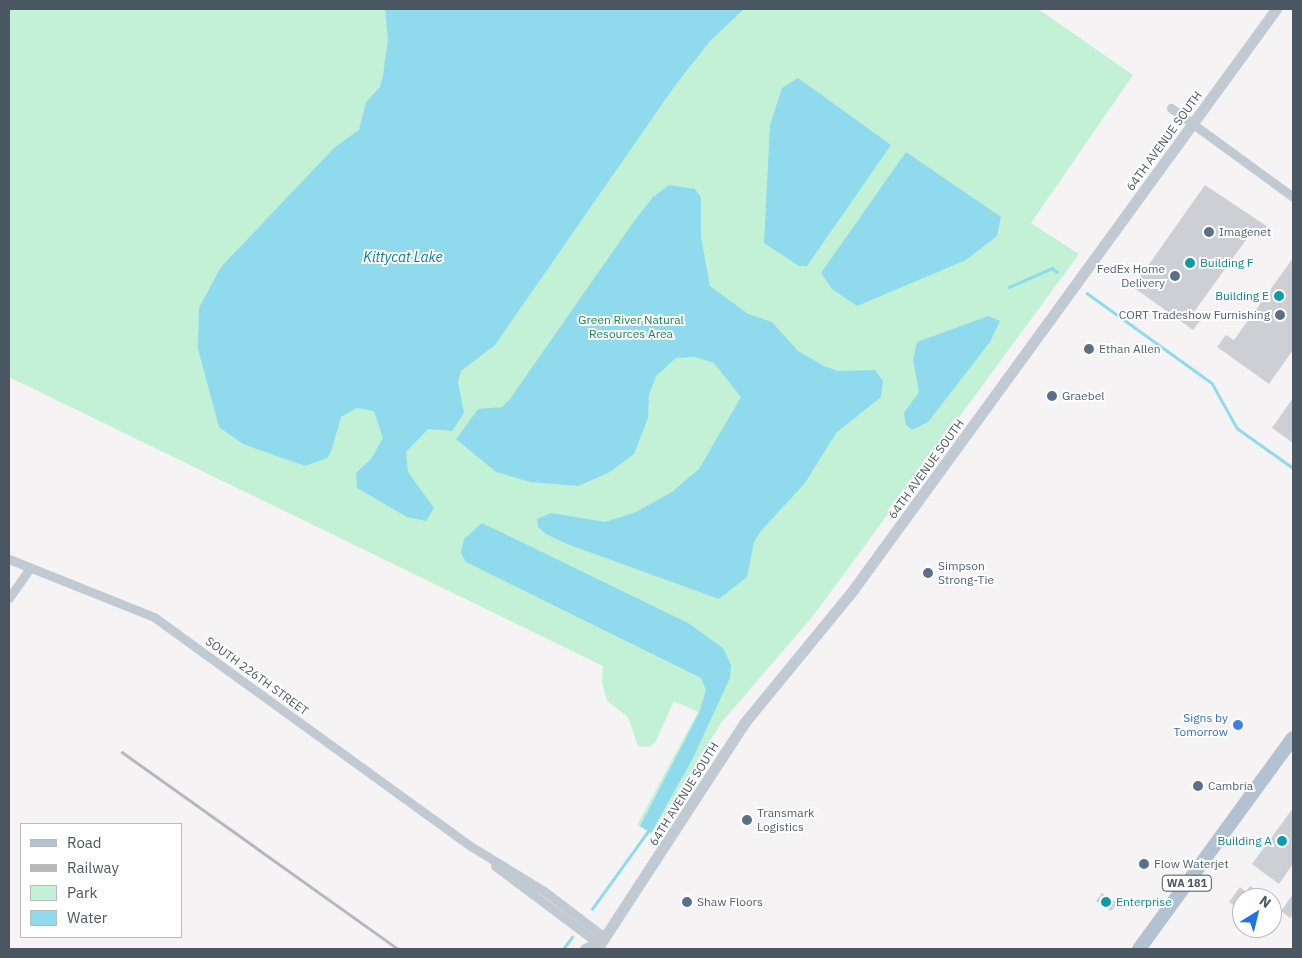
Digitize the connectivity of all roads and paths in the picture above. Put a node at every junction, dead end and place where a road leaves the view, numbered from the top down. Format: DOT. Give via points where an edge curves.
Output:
graph roads {
  1 [pos="1276,9"];
  2 [pos="1171,108"];
  3 [pos="1194,124"];
  4 [pos="1293,197"];
  5 [pos="9,559"];
  6 [pos="30,568"];
  7 [pos="9,598"];
  8 [pos="1293,738"];
  9 [pos="599,943"];
  10 [pos="586,949"];
  11 [pos="1139,949"];
  1 -- 3 [label="street, 64TH AVENUE SOUTH"];
  2 -- 3 [label="street"];
  3 -- 4 [label="street"];
  3 -- 9 [label="street, 64TH AVENUE SOUTH" via="850,595 745,722 661,856"];
  5 -- 6 [label="street, SOUTH 226TH STREET"];
  6 -- 7 [label="street"];
  6 -- 9 [label="street, SOUTH 226TH STREET" via="154,617 472,846"];
  8 -- 11 [label="main road, WA 181"];
  9 -- 10 [label="street, 64TH AVENUE SOUTH"];
}
